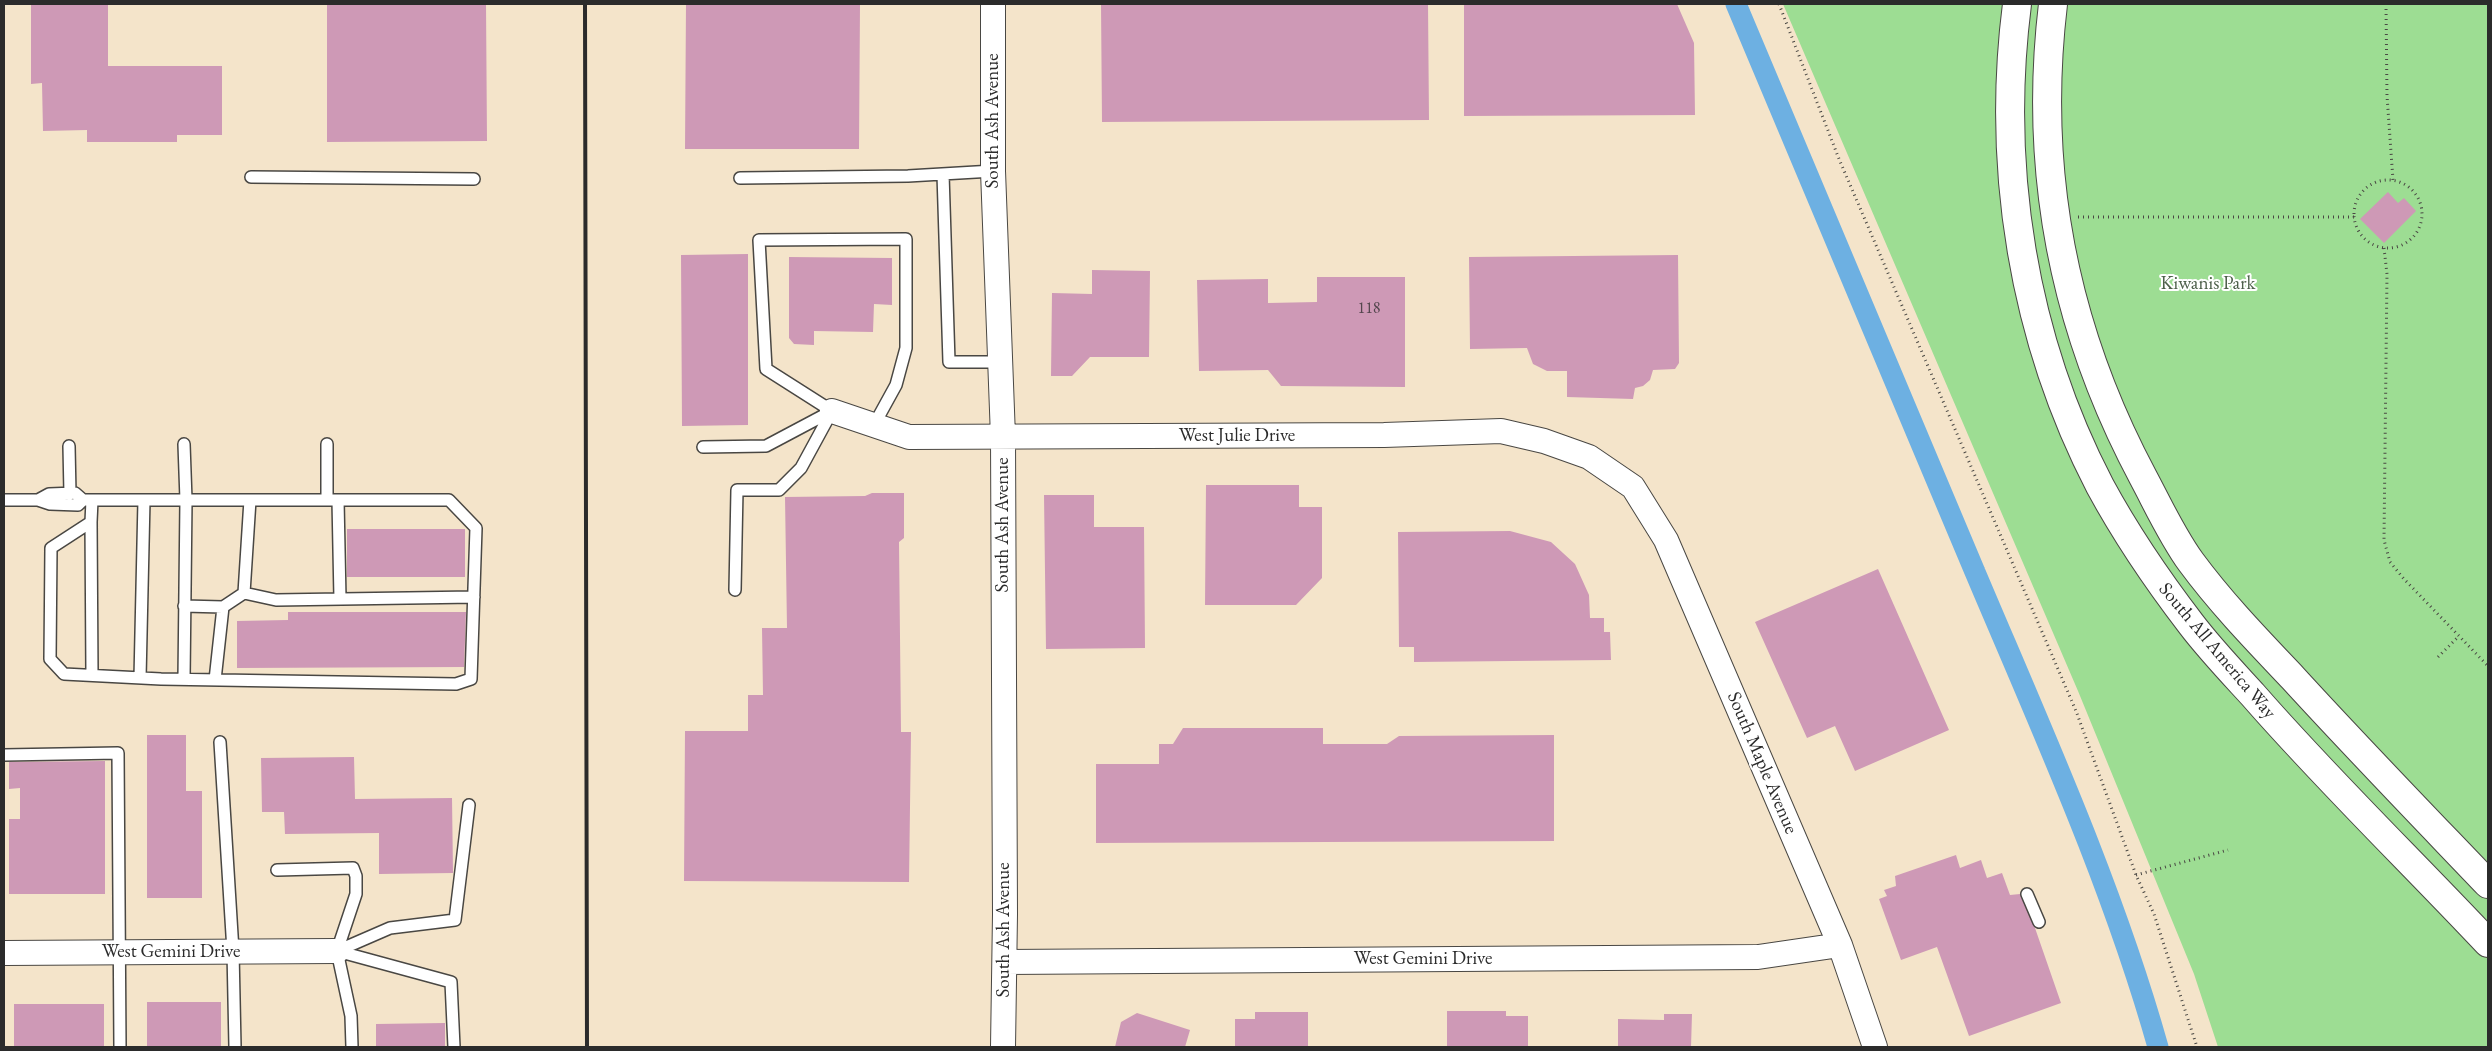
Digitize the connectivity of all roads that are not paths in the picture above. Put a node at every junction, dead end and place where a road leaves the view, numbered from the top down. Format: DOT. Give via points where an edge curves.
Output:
graph roads {
  1 [pos="993,4"];
  2 [pos="2017,4"];
  3 [pos="2053,4"];
  4 [pos="993,170"];
  5 [pos="943,174"];
  6 [pos="252,177"];
  7 [pos="740,178"];
  8 [pos="474,179"];
  9 [pos="1000,362"];
  10 [pos="832,412"];
  11 [pos="874,425"];
  12 [pos="1003,437"];
  13 [pos="184,444"];
  14 [pos="327,444"];
  15 [pos="69,446"];
  16 [pos="703,447"];
  17 [pos="1633,487"];
  18 [pos="70,494"];
  19 [pos="4,500"];
  20 [pos="38,500"];
  21 [pos="87,500"];
  22 [pos="144,500"];
  23 [pos="186,500"];
  24 [pos="250,500"];
  25 [pos="333,500"];
  26 [pos="91,522"];
  27 [pos="735,590"];
  28 [pos="244,593"];
  29 [pos="474,597"];
  30 [pos="340,599"];
  31 [pos="184,606"];
  32 [pos="223,607"];
  33 [pos="92,675"];
  34 [pos="140,678"];
  35 [pos="184,679"];
  36 [pos="214,680"];
  37 [pos="220,742"];
  38 [pos="2353,742"];
  39 [pos="4,755"];
  40 [pos="2321,770"];
  41 [pos="469,805"];
  42 [pos="277,870"];
  43 [pos="2488,884"];
  44 [pos="2027,894"];
  45 [pos="2039,922"];
  46 [pos="2488,944"];
  47 [pos="1840,945"];
  48 [pos="233,951"];
  49 [pos="337,951"];
  50 [pos="118,952"];
  51 [pos="4,953"];
  52 [pos="1005,962"];
  53 [pos="120,1047"];
  54 [pos="234,1047"];
  55 [pos="352,1047"];
  56 [pos="454,1047"];
  57 [pos="1003,1047"];
  58 [pos="1875,1047"];
  1 -- 4 [label="street, South Ash Avenue"];
  2 -- 40 [label="street, South All America Way" via="2009,120 2020,244 2049,363 2072,422 2101,486 2157,578 2193,627"];
  3 -- 38 [label="street, South All America Way" via="2046,73 2053,202 2074,303 2093,370 2131,455 2190,561 2233,613"];
  4 -- 5 [label="lane"];
  4 -- 9 [label="street, South Ash Avenue"];
  5 -- 7 [label="lane"];
  5 -- 9 [label="lane" via="949,362"];
  6 -- 8 [label="lane"];
  9 -- 12 [label="street, South Ash Avenue"];
  10 -- 11 [label="street, West Julie Drive"];
  10 -- 11 [label="lane" via="766,368 759,240 906,239 906,348 896,385"];
  10 -- 16 [label="lane" via="766,446"];
  10 -- 27 [label="lane" via="801,468 779,490 737,490"];
  11 -- 12 [label="street, West Julie Drive" via="909,437"];
  12 -- 17 [label="street, West Julie Drive" via="1384,435 1501,431 1544,441 1589,457"];
  12 -- 52 [label="street, South Ash Avenue"];
  13 -- 23 [label="lane"];
  14 -- 25 [label="lane"];
  15 -- 18 [label="lane"];
  17 -- 47 [label="street, South Maple Avenue" via="1666,540"];
  18 -- 20 [label="lane" via="49,494"];
  18 -- 21 [label="lane" via="75,493"];
  19 -- 20 [label="lane"];
  20 -- 21 [label="lane" via="62,505 78,505"];
  21 -- 22 [label="lane"];
  21 -- 26 [label="lane"];
  22 -- 23 [label="lane"];
  22 -- 34 [label="lane"];
  23 -- 24 [label="lane"];
  23 -- 31 [label="lane"];
  24 -- 25 [label="lane"];
  24 -- 28 [label="lane"];
  25 -- 29 [label="lane" via="449,500 476,528"];
  25 -- 30 [label="lane"];
  26 -- 33 [label="lane"];
  26 -- 33 [label="lane" via="51,548 50,659 64,674"];
  28 -- 30 [label="lane" via="276,600"];
  28 -- 32 [label="lane"];
  29 -- 30 [label="lane"];
  29 -- 36 [label="lane" via="471,679 456,684"];
  31 -- 32 [label="lane"];
  31 -- 35 [label="lane"];
  32 -- 36 [label="lane"];
  33 -- 34 [label="lane"];
  34 -- 35 [label="lane"];
  35 -- 36 [label="lane"];
  37 -- 48 [label="lane"];
  38 -- 40 [label="street"];
  38 -- 43 [label="street, South All America Way"];
  39 -- 50 [label="lane" via="118,753"];
  40 -- 46 [label="street, South All America Way"];
  41 -- 49 [label="lane" via="455,920 390,928"];
  42 -- 49 [label="lane" via="352,868 356,876 356,894"];
  44 -- 45 [label="lane"];
  47 -- 52 [label="street, West Gemini Drive" via="1758,957"];
  47 -- 58 [label="street, South Maple Avenue"];
  48 -- 49 [label="street, West Gemini Drive"];
  48 -- 50 [label="street, West Gemini Drive"];
  48 -- 54 [label="lane"];
  49 -- 55 [label="lane" via="351,1016"];
  49 -- 56 [label="lane" via="451,982"];
  50 -- 51 [label="street, West Gemini Drive"];
  50 -- 53 [label="lane"];
  52 -- 57 [label="street, South Ash Avenue"];
}
